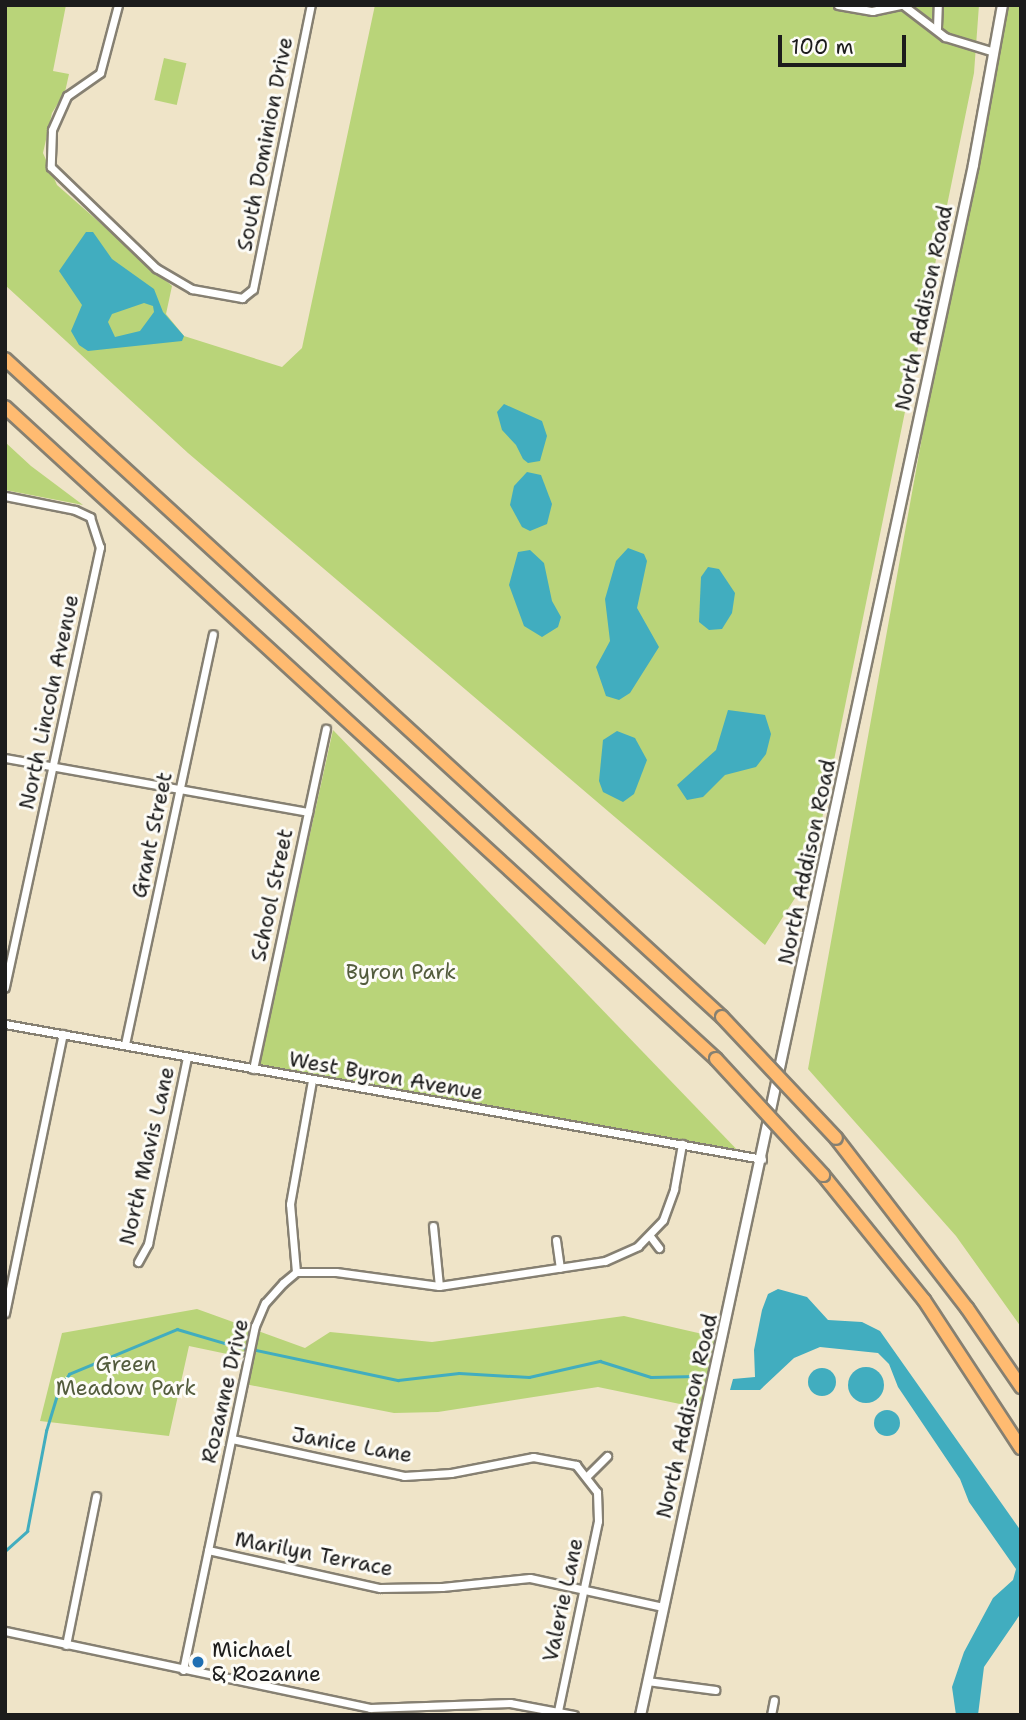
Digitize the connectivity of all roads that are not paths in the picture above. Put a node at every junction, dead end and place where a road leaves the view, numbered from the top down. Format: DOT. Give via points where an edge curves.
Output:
graph roads {
  1 [pos="118,5"];
  2 [pos="311,5"];
  3 [pos="838,5"];
  4 [pos="902,5"];
  5 [pos="938,5"];
  6 [pos="1001,10"];
  7 [pos="937,28"];
  8 [pos="994,52"];
  9 [pos="5,359"];
  10 [pos="5,407"];
  11 [pos="5,496"];
  12 [pos="213,634"];
  13 [pos="326,729"];
  14 [pos="5,758"];
  15 [pos="53,766"];
  16 [pos="180,789"];
  17 [pos="308,812"];
  18 [pos="5,988"];
  19 [pos="5,1024"];
  20 [pos="63,1034"];
  21 [pos="125,1044"];
  22 [pos="187,1057"];
  23 [pos="253,1069"];
  24 [pos="312,1080"];
  25 [pos="682,1144"];
  26 [pos="762,1159"];
  27 [pos="433,1226"];
  28 [pos="650,1236"];
  29 [pos="556,1240"];
  30 [pos="659,1248"];
  31 [pos="138,1262"];
  32 [pos="560,1268"];
  33 [pos="296,1272"];
  34 [pos="439,1286"];
  35 [pos="5,1313"];
  36 [pos="1021,1387"];
  37 [pos="232,1439"];
  38 [pos="1021,1448"];
  39 [pos="607,1455"];
  40 [pos="588,1475"];
  41 [pos="96,1496"];
  42 [pos="208,1550"];
  43 [pos="584,1587"];
  44 [pos="663,1606"];
  45 [pos="5,1632"];
  46 [pos="66,1645"];
  47 [pos="183,1670"];
  48 [pos="647,1681"];
  49 [pos="715,1690"];
  50 [pos="774,1700"];
  51 [pos="557,1713"];
  52 [pos="574,1715"];
  53 [pos="640,1715"];
  54 [pos="771,1715"];
  1 -- 2 [label="street, South Dominion Drive" via="100,73 66,96 52,130 51,167 156,268 192,289 242,298 253,289"];
  3 -- 4 [label="street" via="872,11"];
  4 -- 7 [label="street"];
  5 -- 7 [label="street"];
  6 -- 8 [label="street, North Addison Road"];
  7 -- 8 [label="street" via="959,43"];
  8 -- 26 [label="street, North Addison Road"];
  9 -- 36 [label="highway, bridge" via="722,1017 836,1138 967,1308"];
  10 -- 38 [label="highway, bridge" via="716,1059 823,1175 924,1300"];
  11 -- 15 [label="street, North Lincoln Avenue" via="90,517 100,547"];
  12 -- 16 [label="street, Grant Street"];
  13 -- 17 [label="street, School Street"];
  14 -- 15 [label="street"];
  15 -- 16 [label="street"];
  15 -- 18 [label="street, North Lincoln Avenue"];
  16 -- 17 [label="street"];
  16 -- 21 [label="street, Grant Street"];
  17 -- 23 [label="street, School Street"];
  19 -- 20 [label="street, West Byron Avenue"];
  20 -- 21 [label="street, West Byron Avenue"];
  20 -- 35 [label="street"];
  21 -- 22 [label="street, West Byron Avenue"];
  22 -- 23 [label="street, West Byron Avenue"];
  22 -- 31 [label="street, North Mavis Lane" via="148,1244"];
  23 -- 24 [label="street, West Byron Avenue"];
  24 -- 25 [label="street, West Byron Avenue"];
  24 -- 33 [label="street" via="290,1204"];
  25 -- 26 [label="street, West Byron Avenue"];
  25 -- 28 [label="street" via="670,1206"];
  26 -- 44 [label="street, North Addison Road"];
  27 -- 34 [label="street"];
  28 -- 30 [label="street"];
  28 -- 32 [label="street" via="606,1261"];
  29 -- 32 [label="street"];
  32 -- 34 [label="street"];
  33 -- 34 [label="street" via="336,1272"];
  33 -- 37 [label="street, Rozanne Drive" via="265,1303 250,1349"];
  37 -- 40 [label="street, Janice Lane" via="404,1476 544,1457 576,1465"];
  37 -- 42 [label="street, Rozanne Drive"];
  39 -- 40 [label="street"];
  40 -- 43 [label="street, Valerie Lane" via="597,1492 598,1521"];
  41 -- 46 [label="street"];
  42 -- 43 [label="street, Marilyn Terrace" via="389,1589 521,1578"];
  42 -- 47 [label="street, Rozanne Drive"];
  43 -- 44 [label="street, Marilyn Terrace"];
  43 -- 51 [label="street, Valerie Lane"];
  44 -- 48 [label="street, North Addison Road"];
  45 -- 46 [label="street"];
  46 -- 47 [label="street"];
  47 -- 51 [label="street" via="370,1708 510,1703"];
  48 -- 49 [label="street"];
  48 -- 53 [label="street, North Addison Road"];
  50 -- 54 [label="street"];
  51 -- 52 [label="street"];
}
